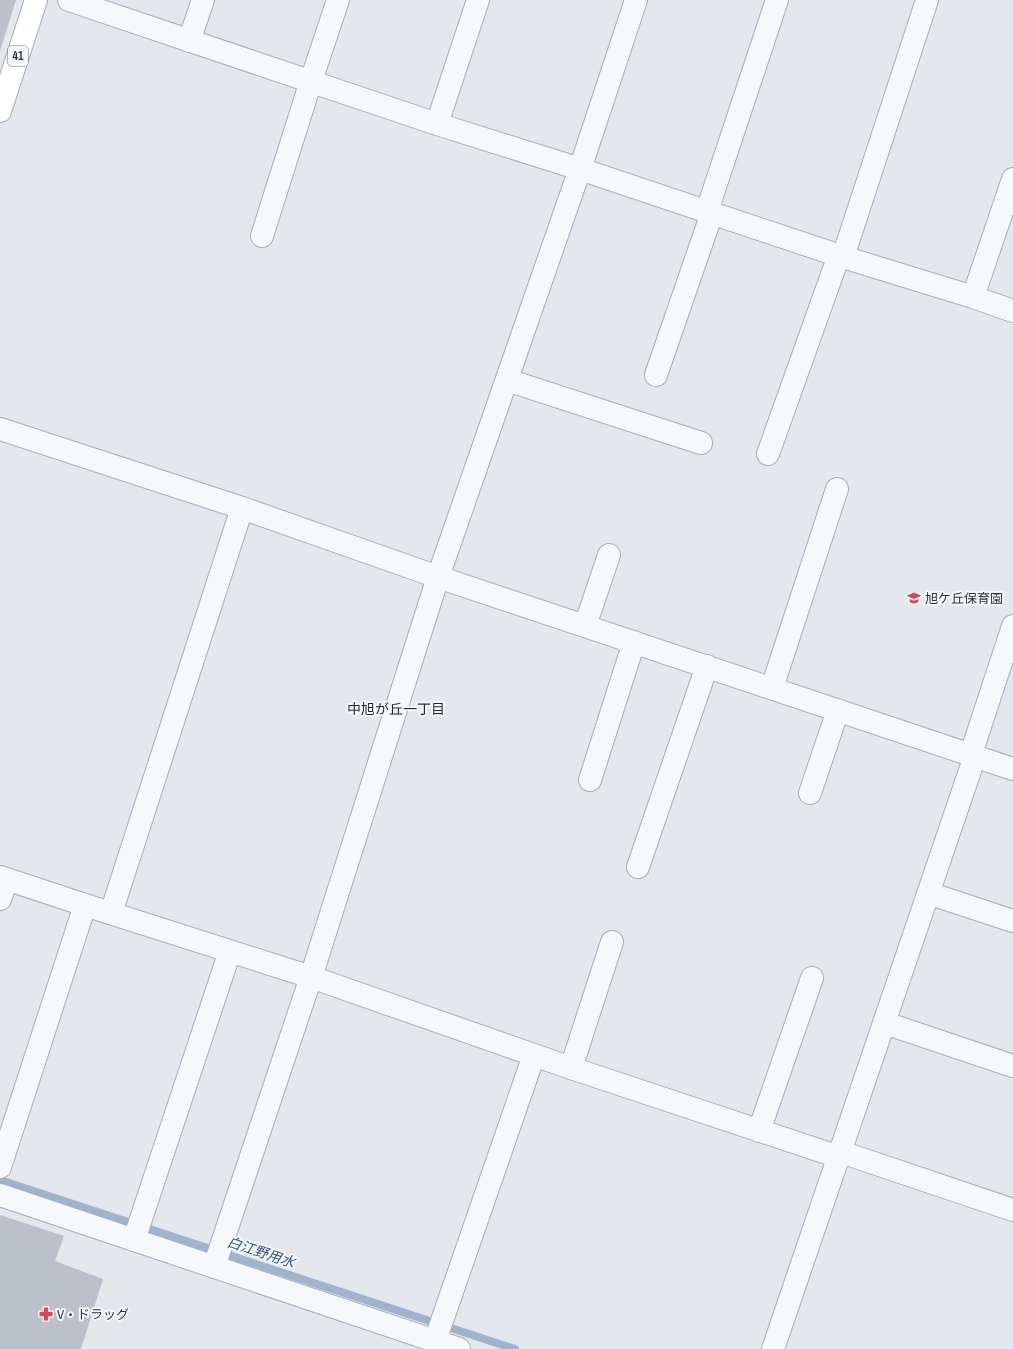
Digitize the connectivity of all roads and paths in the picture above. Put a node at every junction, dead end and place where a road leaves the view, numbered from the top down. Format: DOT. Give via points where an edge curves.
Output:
graph roads {
  1 [pos="36,0"];
  2 [pos="69,0"];
  3 [pos="203,0"];
  4 [pos="338,0"];
  5 [pos="478,0"];
  6 [pos="636,0"];
  7 [pos="777,0"];
  8 [pos="927,0"];
  9 [pos="189,41"];
  10 [pos="311,80"];
  11 [pos="0,112"];
  12 [pos="437,124"];
  13 [pos="580,169"];
  14 [pos="1013,178"];
  15 [pos="709,212"];
  16 [pos="262,236"];
  17 [pos="841,256"];
  18 [pos="973,298"];
  19 [pos="1013,311"];
  20 [pos="656,375"];
  21 [pos="507,380"];
  22 [pos="0,430"];
  23 [pos="701,443"];
  24 [pos="768,454"];
  25 [pos="837,489"];
  26 [pos="242,508"];
  27 [pos="609,556"];
  28 [pos="438,577"];
  29 [pos="585,626"];
  30 [pos="1013,626"];
  31 [pos="634,642"];
  32 [pos="706,666"];
  33 [pos="772,688"];
  34 [pos="838,710"];
  35 [pos="973,755"];
  36 [pos="1013,769"];
  37 [pos="590,780"];
  38 [pos="810,792"];
  39 [pos="638,867"];
  40 [pos="2,885"];
  41 [pos="928,893"];
  42 [pos="85,905"];
  43 [pos="112,913"];
  44 [pos="1013,921"];
  45 [pos="612,942"];
  46 [pos="230,951"];
  47 [pos="311,977"];
  48 [pos="812,978"];
  49 [pos="884,1023"];
  50 [pos="534,1055"];
  51 [pos="1013,1066"];
  52 [pos="571,1068"];
  53 [pos="759,1131"];
  54 [pos="840,1155"];
  55 [pos="0,1167"];
  56 [pos="0,1195"];
  57 [pos="1013,1210"];
  58 [pos="138,1230"];
  59 [pos="218,1256"];
  60 [pos="439,1330"];
  61 [pos="459,1349"];
  62 [pos="773,1349"];
  1 -- 11 [label="main road, 41"];
  2 -- 9 [label="street"];
  3 -- 9 [label="street"];
  4 -- 10 [label="street"];
  5 -- 12 [label="street"];
  6 -- 13 [label="street"];
  7 -- 15 [label="street"];
  8 -- 17 [label="street"];
  9 -- 10 [label="street"];
  10 -- 12 [label="street"];
  10 -- 16 [label="street"];
  12 -- 13 [label="street"];
  13 -- 15 [label="street"];
  13 -- 21 [label="street"];
  14 -- 18 [label="street"];
  15 -- 17 [label="street"];
  15 -- 20 [label="street"];
  17 -- 18 [label="street"];
  17 -- 24 [label="street"];
  18 -- 19 [label="street"];
  21 -- 23 [label="street"];
  21 -- 28 [label="street"];
  22 -- 26 [label="street"];
  25 -- 33 [label="street"];
  26 -- 28 [label="street"];
  26 -- 43 [label="street"];
  27 -- 29 [label="street"];
  28 -- 29 [label="street"];
  28 -- 47 [label="street"];
  29 -- 31 [label="street"];
  30 -- 35 [label="street"];
  31 -- 32 [label="street"];
  31 -- 37 [label="street"];
  32 -- 33 [label="street"];
  32 -- 39 [label="street"];
  33 -- 34 [label="street"];
  34 -- 35 [label="street"];
  34 -- 38 [label="street"];
  35 -- 36 [label="street"];
  35 -- 41 [label="street"];
  40 -- 42 [label="street"];
  41 -- 44 [label="street"];
  41 -- 49 [label="street"];
  42 -- 43 [label="street"];
  42 -- 55 [label="street"];
  43 -- 46 [label="street"];
  45 -- 52 [label="street"];
  46 -- 47 [label="street"];
  46 -- 58 [label="street"];
  47 -- 50 [label="street"];
  47 -- 59 [label="street"];
  48 -- 53 [label="street"];
  49 -- 51 [label="street"];
  49 -- 54 [label="street"];
  50 -- 52 [label="street"];
  50 -- 60 [label="street"];
  52 -- 53 [label="street"];
  53 -- 54 [label="street"];
  54 -- 57 [label="street"];
  54 -- 62 [label="street"];
  56 -- 58 [label="street"];
  58 -- 59 [label="street"];
  59 -- 60 [label="street"];
  60 -- 61 [label="street"];
}
